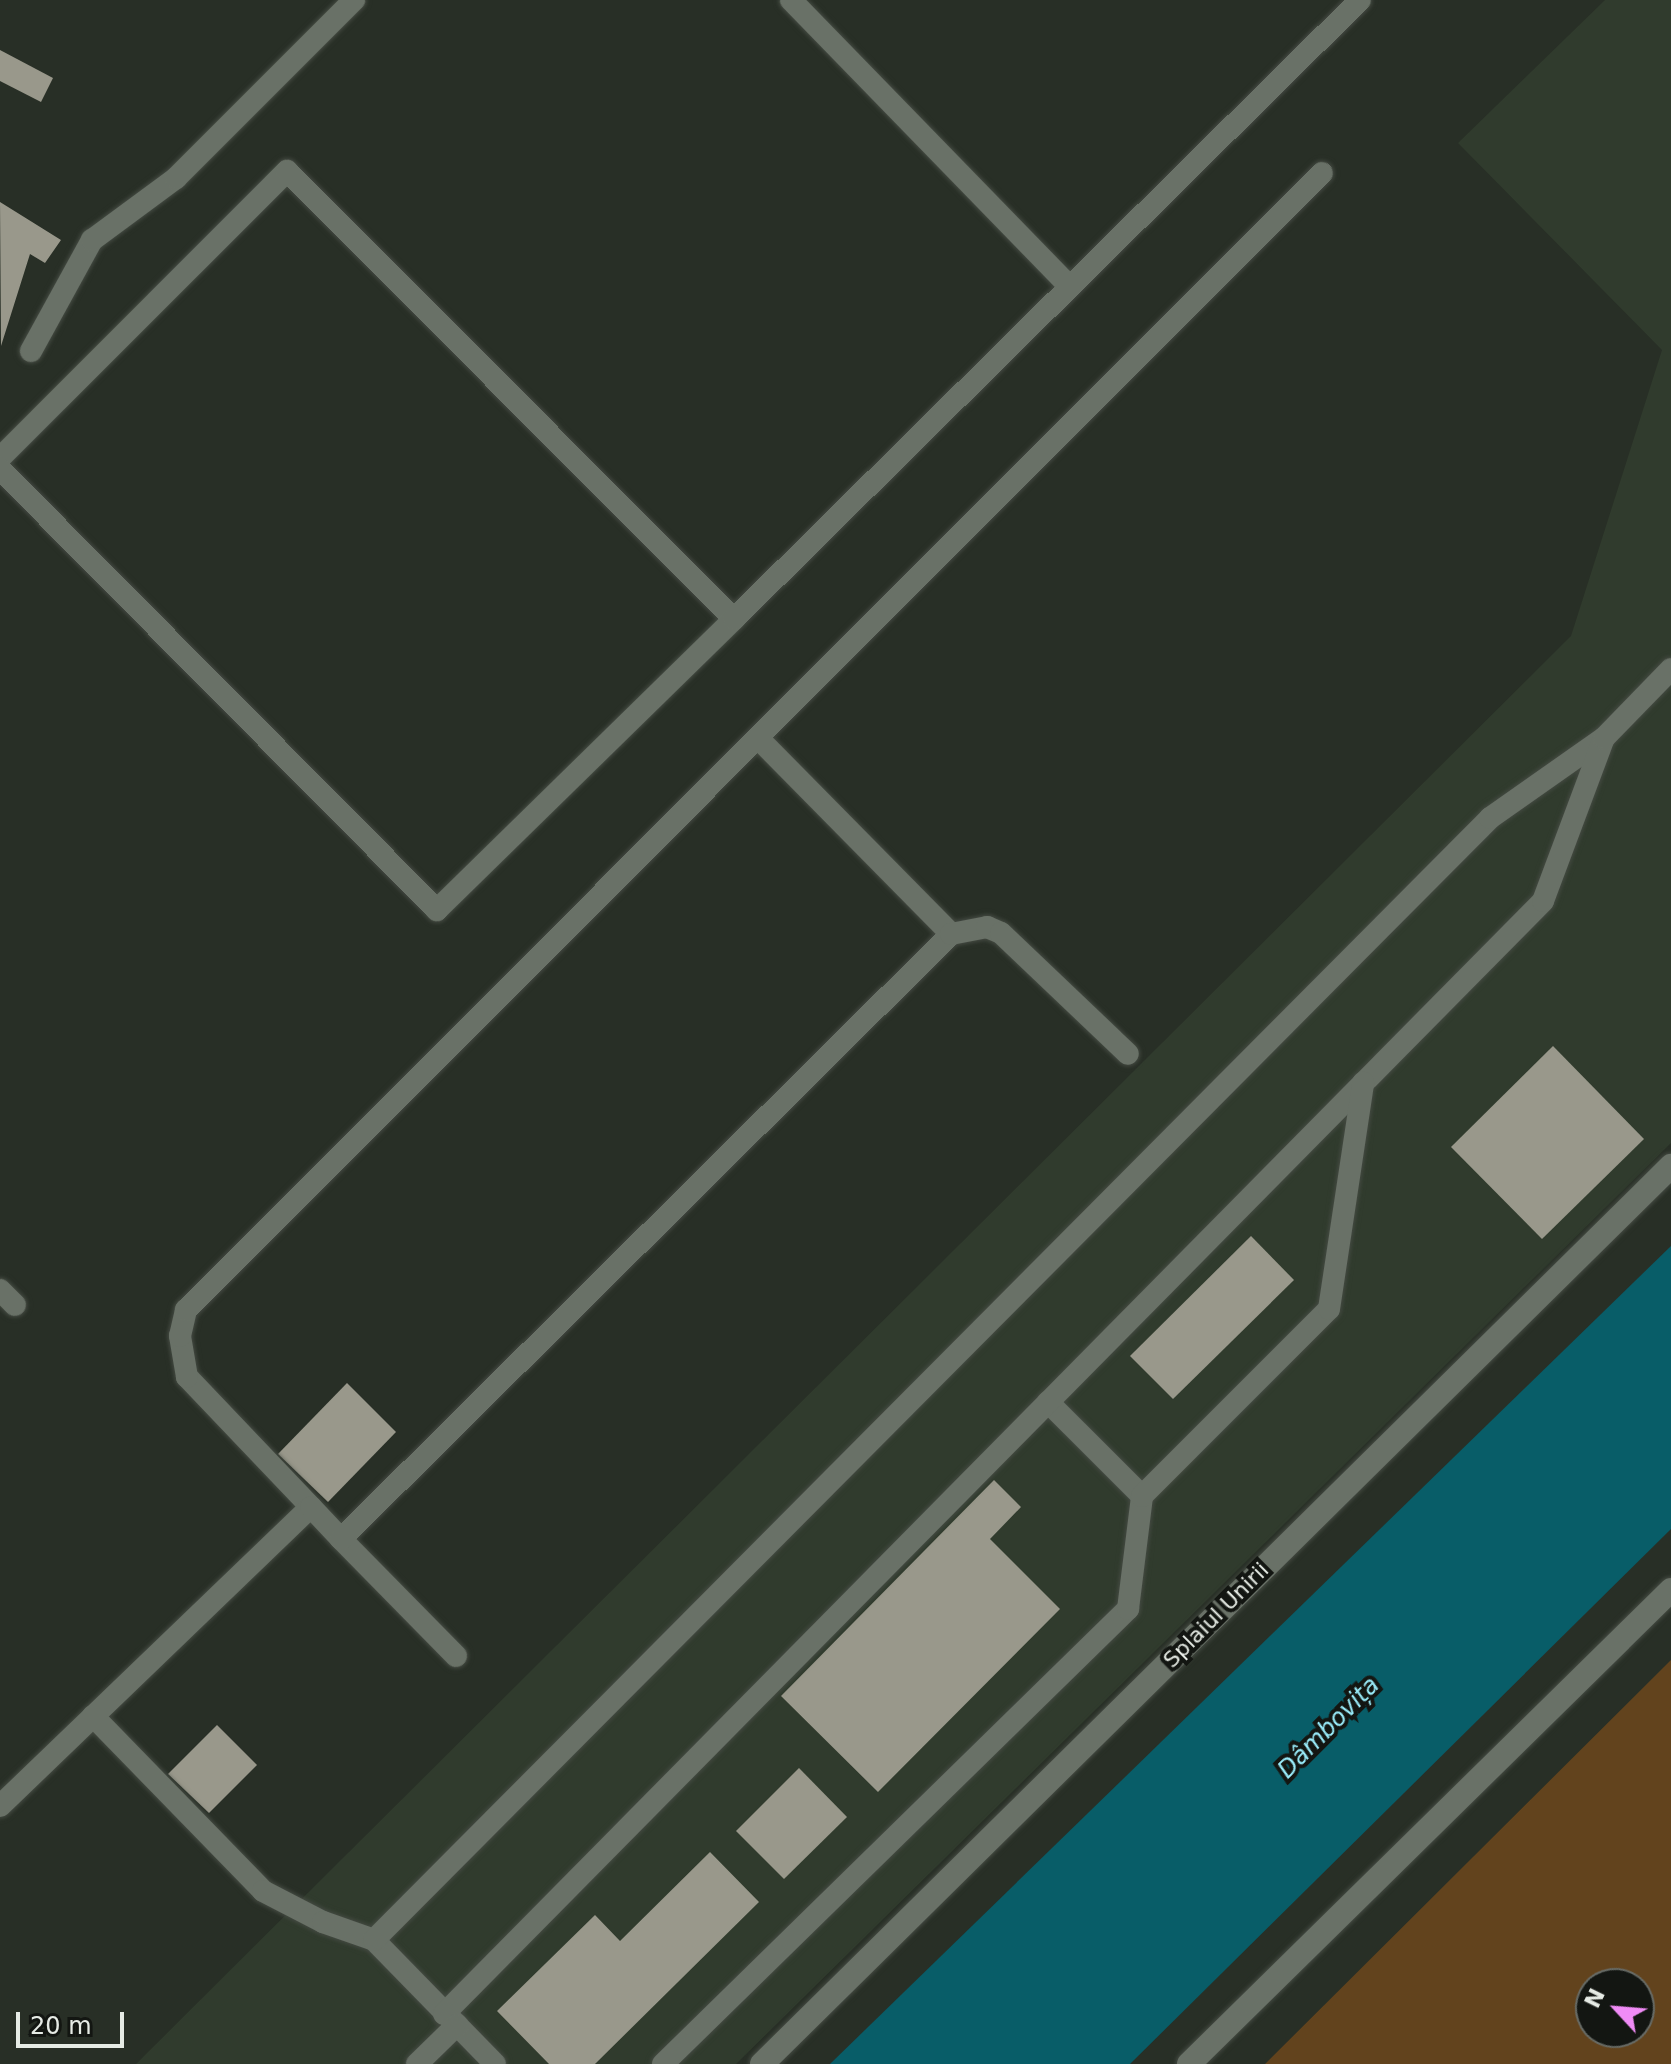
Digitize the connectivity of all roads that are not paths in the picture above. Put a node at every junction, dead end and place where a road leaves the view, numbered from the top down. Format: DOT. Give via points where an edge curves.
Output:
graph roads {
  1 [pos="354,0"];
  2 [pos="791,0"];
  3 [pos="1360,0"];
  4 [pos="1322,173"];
  5 [pos="1070,287"];
  6 [pos="31,351"];
  7 [pos="0,458"];
  8 [pos="0,469"];
  9 [pos="734,619"];
  10 [pos="1671,669"];
  11 [pos="1604,738"];
  12 [pos="759,739"];
  13 [pos="951,934"];
  14 [pos="1128,1054"];
  15 [pos="1363,1083"];
  16 [pos="1671,1166"];
  17 [pos="1048,1402"];
  18 [pos="1142,1496"];
  19 [pos="311,1507"];
  20 [pos="341,1539"];
  21 [pos="1671,1590"];
  22 [pos="456,1656"];
  23 [pos="93,1716"];
  24 [pos="0,1806"];
  25 [pos="374,1940"];
  26 [pos="450,2020"];
  27 [pos="417,2064"];
  28 [pos="495,2064"];
  29 [pos="663,2064"];
  30 [pos="762,2064"];
  31 [pos="1189,2064"];
  1 -- 6 [label="lane" via="176,178 92,240"];
  2 -- 5 [label="lane"];
  3 -- 5 [label="lane"];
  4 -- 12 [label="lane"];
  5 -- 9 [label="lane"];
  7 -- 9 [label="lane" via="287,171"];
  8 -- 9 [label="lane" via="437,910"];
  10 -- 11 [label="lane"];
  11 -- 15 [label="lane" via="1543,901"];
  11 -- 25 [label="lane" via="1490,818"];
  12 -- 13 [label="lane"];
  12 -- 19 [label="lane" via="186,1310 180,1336 187,1377"];
  13 -- 14 [label="lane" via="987,927 1001,933"];
  13 -- 20 [label="lane"];
  15 -- 17 [label="lane"];
  15 -- 18 [label="lane" via="1329,1309"];
  16 -- 30 [label="main road, Splaiul Unirii"];
  17 -- 18 [label="lane"];
  17 -- 26 [label="lane"];
  18 -- 29 [label="lane" via="1128,1609"];
  19 -- 20 [label="lane"];
  19 -- 23 [label="lane"];
  20 -- 22 [label="lane"];
  21 -- 31 [label="main road"];
  23 -- 24 [label="lane"];
  23 -- 25 [label="lane" via="263,1891 323,1922"];
  25 -- 26 [label="lane"];
  26 -- 27 [label="lane"];
  26 -- 28 [label="lane"];
}
